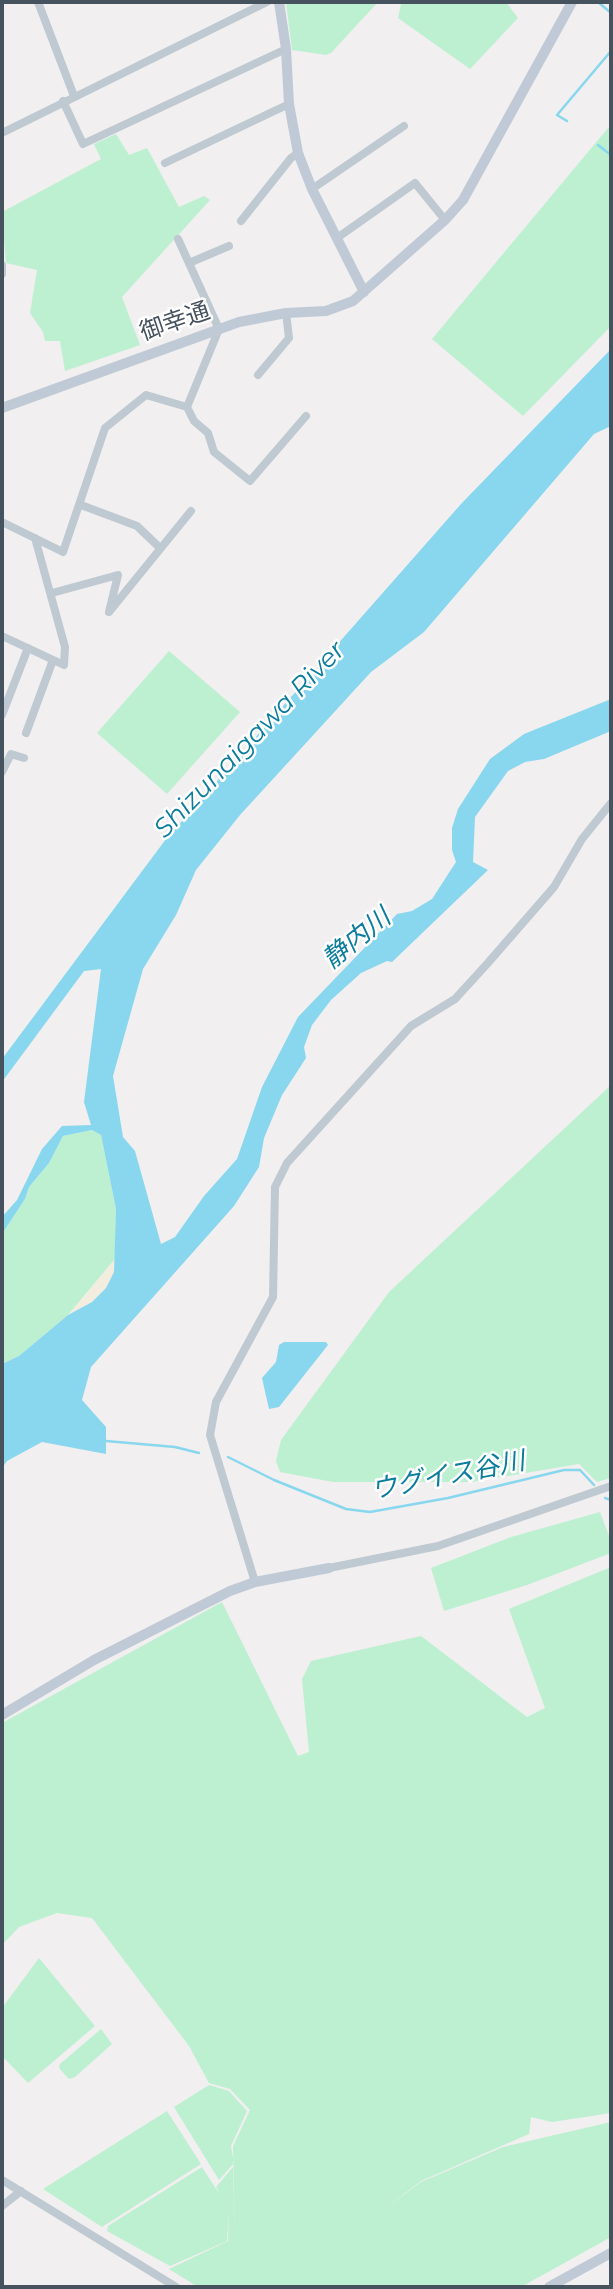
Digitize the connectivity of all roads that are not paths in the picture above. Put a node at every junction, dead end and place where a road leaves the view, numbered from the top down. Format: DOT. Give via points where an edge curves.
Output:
graph roads {
  1 [pos="38,2"];
  2 [pos="267,2"];
  3 [pos="279,2"];
  4 [pos="572,2"];
  5 [pos="286,49"];
  6 [pos="74,96"];
  7 [pos="63,102"];
  8 [pos="289,104"];
  9 [pos="404,126"];
  10 [pos="2,133"];
  11 [pos="298,153"];
  12 [pos="165,163"];
  13 [pos="312,189"];
  14 [pos="445,220"];
  15 [pos="241,221"];
  16 [pos="337,237"];
  17 [pos="178,239"];
  18 [pos="229,246"];
  19 [pos="189,263"];
  20 [pos="2,265"];
  21 [pos="2,274"];
  22 [pos="364,292"];
  23 [pos="286,313"];
  24 [pos="219,329"];
  25 [pos="258,375"];
  26 [pos="187,407"];
  27 [pos="2,408"];
  28 [pos="306,416"];
  29 [pos="81,505"];
  30 [pos="191,511"];
  31 [pos="2,522"];
  32 [pos="35,538"];
  33 [pos="160,548"];
  34 [pos="52,593"];
  35 [pos="2,634"];
  36 [pos="28,648"];
  37 [pos="53,660"];
  38 [pos="2,715"];
  39 [pos="26,733"];
  40 [pos="24,758"];
  41 [pos="2,772"];
  42 [pos="611,803"];
  43 [pos="611,1486"];
  44 [pos="329,1569"];
  45 [pos="255,1582"];
  46 [pos="2,1715"];
  47 [pos="2,2180"];
  48 [pos="21,2191"];
  49 [pos="2,2206"];
  50 [pos="611,2253"];
  51 [pos="176,2287"];
  52 [pos="550,2287"];
  1 -- 6 [label="street"];
  2 -- 6 [label="street"];
  3 -- 5 [label="street"];
  4 -- 14 [label="street, 御幸通" via="481,170"];
  5 -- 7 [label="street" via="83,144"];
  5 -- 8 [label="street"];
  6 -- 7 [label="street"];
  7 -- 10 [label="street"];
  8 -- 11 [label="street"];
  8 -- 12 [label="street"];
  9 -- 13 [label="street"];
  11 -- 13 [label="street"];
  11 -- 15 [label="street"];
  13 -- 16 [label="street"];
  14 -- 16 [label="street" via="415,183"];
  14 -- 22 [label="street, 御幸通"];
  16 -- 22 [label="street"];
  17 -- 19 [label="street"];
  18 -- 19 [label="street"];
  19 -- 24 [label="street"];
  20 -- 21 [label="street"];
  22 -- 23 [label="street, 御幸通" via="339,308"];
  23 -- 24 [label="street, 御幸通"];
  23 -- 25 [label="street" via="289,338"];
  24 -- 26 [label="street"];
  24 -- 27 [label="street, 御幸通"];
  26 -- 28 [label="street" via="208,433 214,452 250,481"];
  26 -- 29 [label="street" via="146,395 105,428"];
  29 -- 32 [label="street" via="63,552"];
  29 -- 33 [label="street" via="136,526"];
  30 -- 33 [label="street"];
  31 -- 32 [label="street"];
  32 -- 34 [label="street"];
  33 -- 34 [label="street" via="109,612 118,575"];
  34 -- 37 [label="street" via="65,648 64,665"];
  35 -- 36 [label="street"];
  36 -- 37 [label="street"];
  36 -- 38 [label="street"];
  37 -- 39 [label="street"];
  40 -- 41 [label="street" via="11,754"];
  42 -- 45 [label="street" via="582,839 554,887 487,964 455,999 411,1026 287,1163 275,1187 273,1297 226,1379 210,1435"];
  43 -- 44 [label="street" via="438,1546"];
  44 -- 45 [label="street"];
  45 -- 46 [label="street" via="94,1660"];
  47 -- 48 [label="street"];
  48 -- 49 [label="street"];
  48 -- 51 [label="street"];
  50 -- 52 [label="street"];
}
